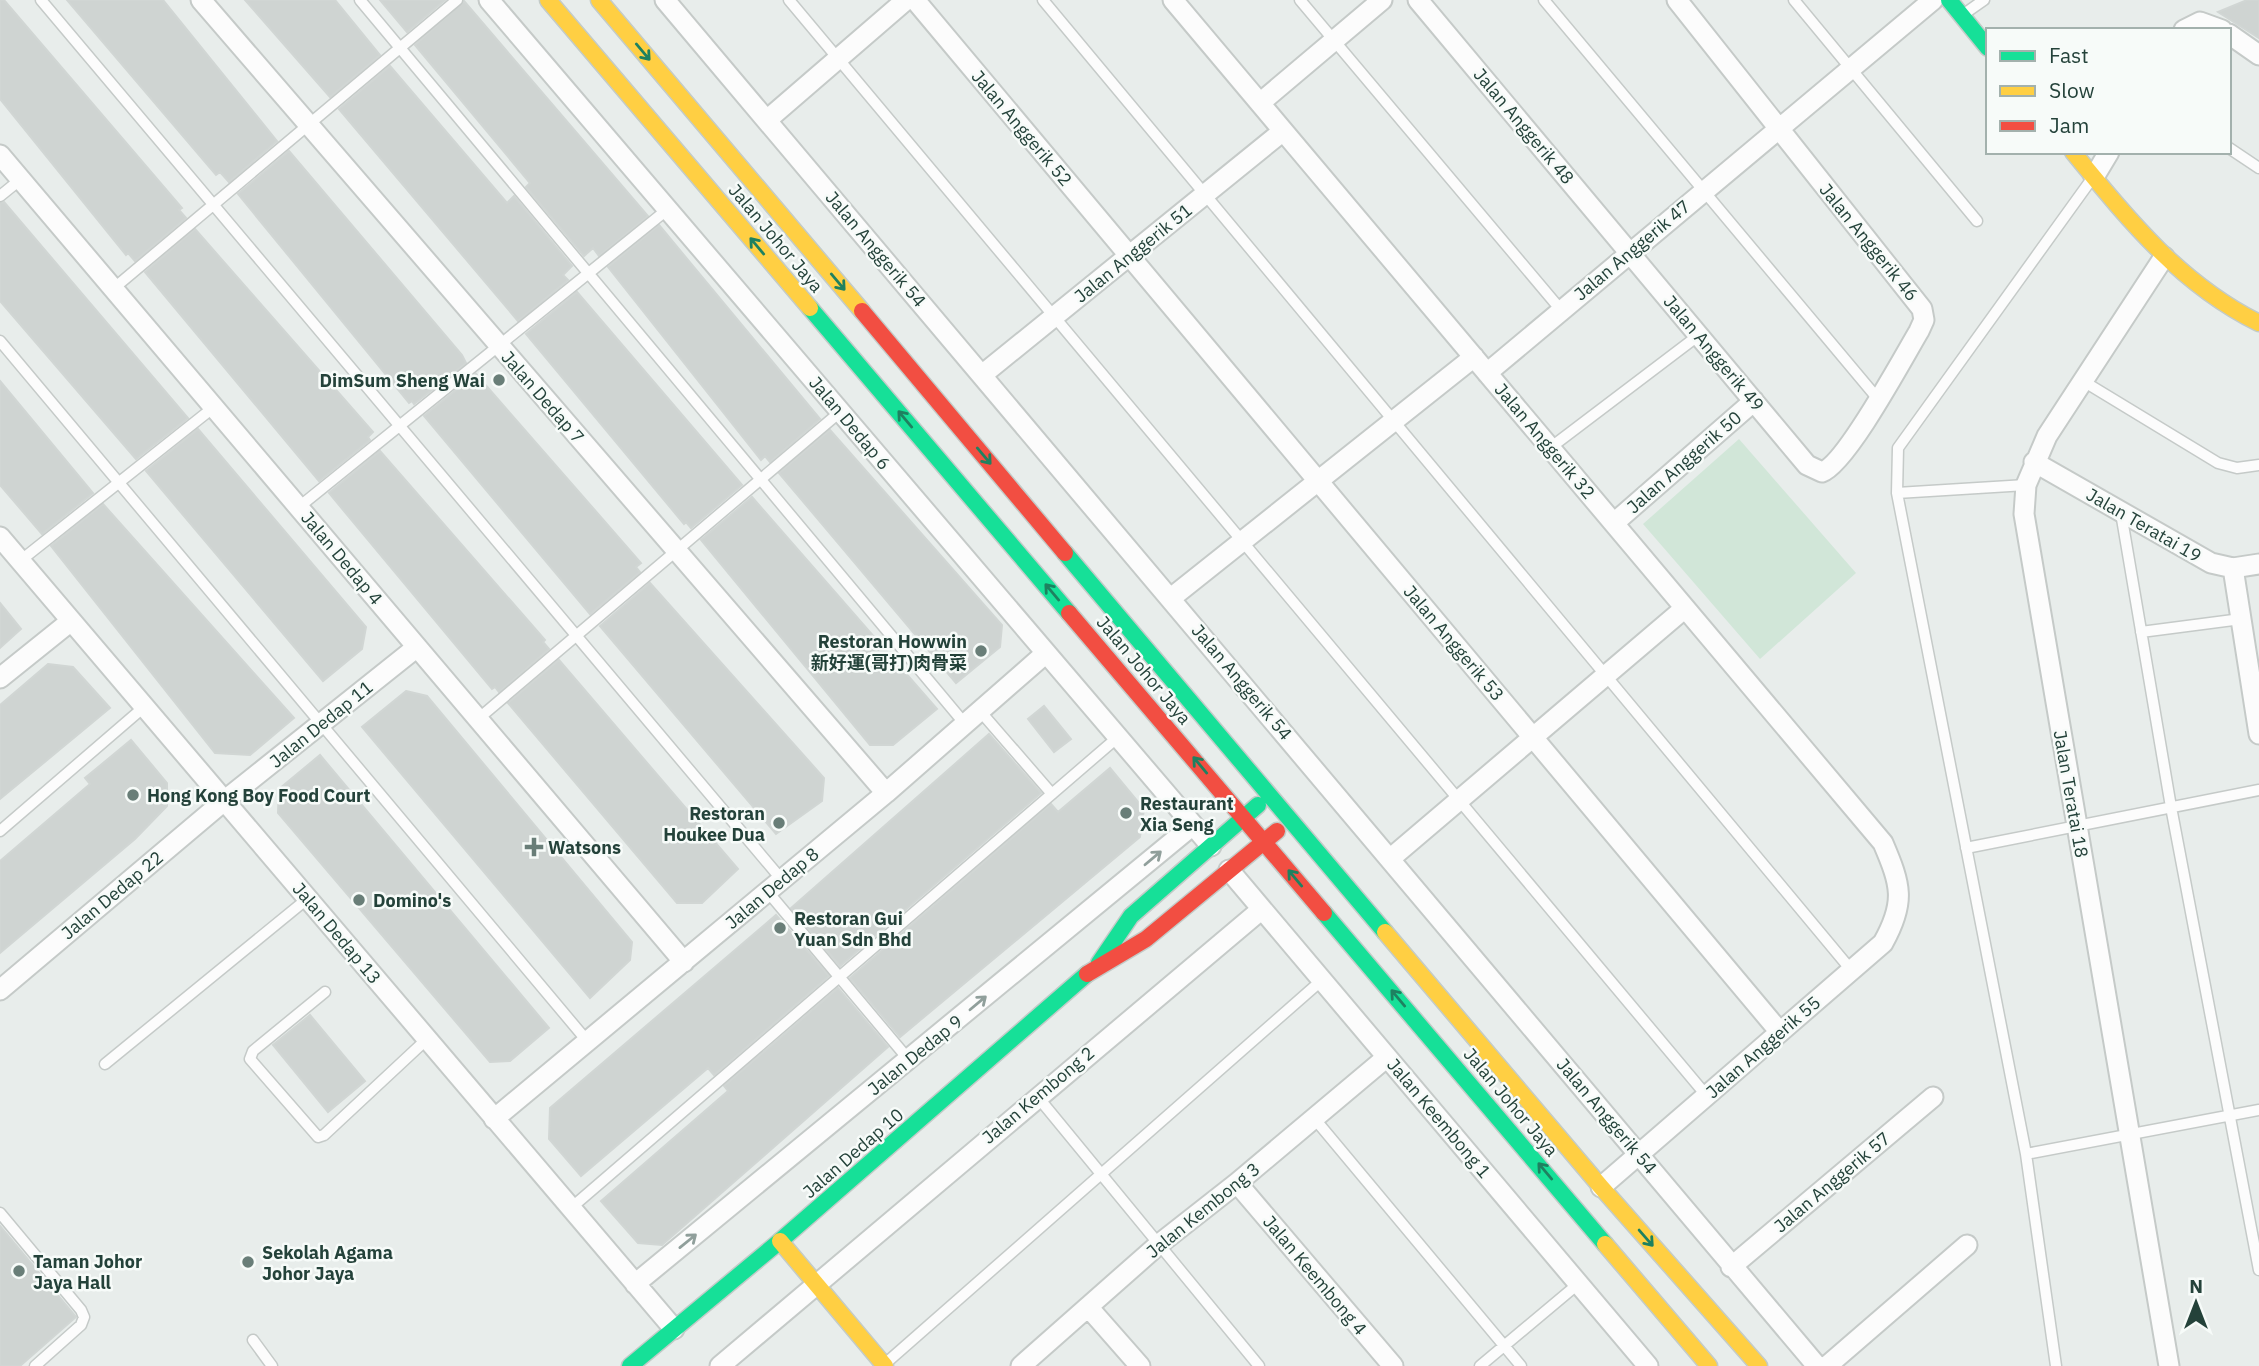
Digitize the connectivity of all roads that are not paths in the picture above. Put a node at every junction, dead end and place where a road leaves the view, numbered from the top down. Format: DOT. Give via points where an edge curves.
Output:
graph roads {
  1 [pos="41,0"];
  2 [pos="201,0"];
  3 [pos="360,0"];
  4 [pos="457,0"];
  5 [pos="489,0"];
  6 [pos="548,0"];
  7 [pos="599,0"];
  8 [pos="665,0"];
  9 [pos="789,0"];
  10 [pos="906,0"];
  11 [pos="915,0"];
  12 [pos="1043,0"];
  13 [pos="1173,0"];
  14 [pos="1300,0"];
  15 [pos="1382,0"];
  16 [pos="1418,0"];
  17 [pos="1544,0"];
  18 [pos="1677,0"];
  19 [pos="1794,0"];
  20 [pos="1933,0"];
  21 [pos="1950,0"];
  22 [pos="1984,0"];
  23 [pos="1961,16"];
  24 [pos="2188,28"];
  25 [pos="2216,28"];
  26 [pos="2231,35"];
  27 [pos="1334,41"];
  28 [pos="1986,46"];
  29 [pos="400,48"];
  30 [pos="2259,55"];
  31 [pos="838,59"];
  32 [pos="1851,67"];
  33 [pos="1260,103"];
  34 [pos="767,120"];
  35 [pos="309,125"];
  36 [pos="1778,128"];
  37 [pos="1283,131"];
  38 [pos="2231,149"];
  39 [pos="2075,154"];
  40 [pos="2108,154"];
  41 [pos="0,155"];
  42 [pos="2259,168"];
  43 [pos="2094,177"];
  44 [pos="21,179"];
  45 [pos="1704,191"];
  46 [pos="1205,194"];
  47 [pos="0,196"];
  48 [pos="213,204"];
  49 [pos="668,209"];
  50 [pos="1977,221"];
  51 [pos="1630,253"];
  52 [pos="1129,256"];
  53 [pos="2164,257"];
  54 [pos="588,273"];
  55 [pos="113,289"];
  56 [pos="1561,310"];
  57 [pos="1054,317"];
  58 [pos="2259,323"];
  59 [pos="1699,335"];
  60 [pos="0,341"];
  61 [pos="499,345"];
  62 [pos="1474,357"];
  63 [pos="1487,373"];
  64 [pos="982,375"];
  65 [pos="2082,381"];
  66 [pos="1878,399"];
  67 [pos="1754,401"];
  68 [pos="214,407"];
  69 [pos="841,412"];
  70 [pos="1394,421"];
  71 [pos="400,426"];
  72 [pos="1550,447"];
  73 [pos="1798,453"];
  74 [pos="2034,463"];
  75 [pos="2259,465"];
  76 [pos="761,479"];
  77 [pos="118,481"];
  78 [pos="1318,481"];
  79 [pos="2026,485"];
  80 [pos="1897,493"];
  81 [pos="299,508"];
  82 [pos="2121,512"];
  83 [pos="1614,523"];
  84 [pos="0,537"];
  85 [pos="1242,541"];
  86 [pos="676,551"];
  87 [pos="20,561"];
  88 [pos="2259,564"];
  89 [pos="2233,568"];
  90 [pos="1171,598"];
  91 [pos="1685,608"];
  92 [pos="2241,619"];
  93 [pos="71,621"];
  94 [pos="2141,632"];
  95 [pos="577,635"];
  96 [pos="417,647"];
  97 [pos="1046,653"];
  98 [pos="2253,661"];
  99 [pos="1606,675"];
  100 [pos="0,678"];
  101 [pos="144,707"];
  102 [pos="972,718"];
  103 [pos="478,719"];
  104 [pos="321,724"];
  105 [pos="2259,734"];
  106 [pos="1118,737"];
  107 [pos="1533,737"];
  108 [pos="2259,790"];
  109 [pos="886,793"];
  110 [pos="1052,794"];
  111 [pos="1270,794"];
  112 [pos="1459,800"];
  113 [pos="225,801"];
  114 [pos="2171,807"];
  115 [pos="1244,817"];
  116 [pos="1291,819"];
  117 [pos="2077,824"];
  118 [pos="1193,825"];
  119 [pos="0,831"];
  120 [pos="1264,841"];
  121 [pos="1211,846"];
  122 [pos="1966,848"];
  123 [pos="1391,858"];
  124 [pos="1229,870"];
  125 [pos="775,886"];
  126 [pos="1899,892"];
  127 [pos="307,899"];
  128 [pos="1262,909"];
  129 [pos="684,962"];
  130 [pos="1098,965"];
  131 [pos="1852,971"];
  132 [pos="839,977"];
  133 [pos="1322,980"];
  134 [pos="0,990"];
  135 [pos="325,992"];
  136 [pos="1779,1031"];
  137 [pos="427,1039"];
  138 [pos="588,1042"];
  139 [pos="1387,1057"];
  140 [pos="909,1060"];
  141 [pos="105,1064"];
  142 [pos="1706,1095"];
  143 [pos="1037,1096"];
  144 [pos="1933,1097"];
  145 [pos="2259,1110"];
  146 [pos="2230,1115"];
  147 [pos="494,1118"];
  148 [pos="1314,1118"];
  149 [pos="2129,1134"];
  150 [pos="1639,1154"];
  151 [pos="2026,1154"];
  152 [pos="1100,1174"];
  153 [pos="1237,1183"];
  154 [pos="1601,1187"];
  155 [pos="571,1208"];
  156 [pos="0,1213"];
  157 [pos="780,1241"];
  158 [pos="1158,1245"];
  159 [pos="1968,1245"];
  160 [pos="1731,1267"];
  161 [pos="2259,1270"];
  162 [pos="635,1284"];
  163 [pos="817,1284"];
  164 [pos="1578,1284"];
  165 [pos="1089,1308"];
  166 [pos="674,1329"];
  167 [pos="253,1340"];
  168 [pos="1504,1346"];
  169 [pos="1023,1365"];
  170 [pos="35,1366"];
  171 [pos="272,1366"];
  172 [pos="630,1366"];
  173 [pos="720,1366"];
  174 [pos="884,1366"];
  175 [pos="1140,1366"];
  176 [pos="1259,1366"];
  177 [pos="1393,1366"];
  178 [pos="1480,1366"];
  179 [pos="1521,1366"];
  180 [pos="1648,1366"];
  181 [pos="1709,1366"];
  182 [pos="1759,1366"];
  183 [pos="1817,1366"];
  184 [pos="1827,1366"];
  185 [pos="2056,1366"];
  186 [pos="2169,1366"];
  1 -- 48 [label="lane"];
  2 -- 35 [label="street, Jalan Dedap 7"];
  3 -- 29 [label="lane"];
  4 -- 29 [label="lane"];
  5 -- 49 [label="street, Jalan Dedap 6"];
  115 -- 6 [label="main road, Jalan Johor Jaya, one-way"];
  7 -- 111 [label="main road, Jalan Johor Jaya, one-way"];
  8 -- 34 [label="street, Jalan Anggerik 54"];
  9 -- 31 [label="lane"];
  10 -- 31 [label="street"];
  11 -- 52 [label="street, Jalan Anggerik 52"];
  12 -- 46 [label="lane"];
  13 -- 33 [label="street, Jalan Anggerik 32"];
  14 -- 27 [label="lane"];
  15 -- 27 [label="street"];
  16 -- 51 [label="street, Jalan Anggerik 48"];
  17 -- 45 [label="lane"];
  18 -- 36 [label="street, Jalan Anggerik 46"];
  19 -- 32 [label="lane"];
  20 -- 32 [label="street, Jalan Anggerik 47"];
  21 -- 23 [label="main road"];
  22 -- 23 [label="lane"];
  23 -- 28 [label="main road"];
  24 -- 25 [label="street" via="2200,22"];
  26 -- 30 [label="street"];
  27 -- 33 [label="street"];
  27 -- 56 [label="lane"];
  29 -- 35 [label="lane"];
  29 -- 54 [label="lane"];
  31 -- 34 [label="street"];
  31 -- 57 [label="lane"];
  32 -- 36 [label="street, Jalan Anggerik 47"];
  32 -- 50 [label="lane"];
  33 -- 37 [label="street, Jalan Anggerik 32"];
  34 -- 64 [label="street, Jalan Anggerik 54"];
  35 -- 48 [label="lane"];
  35 -- 61 [label="street, Jalan Dedap 7"];
  36 -- 45 [label="street, Jalan Anggerik 47"];
  36 -- 66 [label="street, Jalan Anggerik 46" via="1923,309 1919,331"];
  37 -- 46 [label="street, Jalan Anggerik 51"];
  37 -- 62 [label="street, Jalan Anggerik 32"];
  38 -- 42 [label="lane"];
  39 -- 43 [label="main road"];
  40 -- 43 [label="street"];
  41 -- 44 [label="street, Jalan Dedap 4"];
  43 -- 53 [label="main road"];
  43 -- 80 [label="lane" via="1898,447"];
  44 -- 47 [label="lane"];
  44 -- 55 [label="street, Jalan Dedap 4"];
  45 -- 51 [label="street, Jalan Anggerik 47"];
  45 -- 66 [label="lane"];
  46 -- 52 [label="street, Jalan Anggerik 51"];
  46 -- 70 [label="lane"];
  48 -- 55 [label="lane"];
  48 -- 71 [label="lane"];
  49 -- 54 [label="lane"];
  49 -- 69 [label="street, Jalan Dedap 6"];
  51 -- 56 [label="street, Jalan Anggerik 47"];
  51 -- 59 [label="street, Jalan Anggerik 49"];
  52 -- 57 [label="street, Jalan Anggerik 51"];
  52 -- 78 [label="street, Jalan Anggerik 53"];
  53 -- 58 [label="main road" via="2198,289 2232,312"];
  53 -- 65 [label="street, Jalan Teratai 18"];
  54 -- 61 [label="lane"];
  54 -- 76 [label="lane"];
  55 -- 68 [label="street, Jalan Dedap 4"];
  56 -- 63 [label="street, Jalan Anggerik 47"];
  57 -- 64 [label="street, Jalan Anggerik 51"];
  57 -- 85 [label="lane"];
  59 -- 67 [label="street, Jalan Anggerik 49"];
  59 -- 72 [label="lane"];
  60 -- 77 [label="lane"];
  61 -- 71 [label="lane"];
  61 -- 86 [label="street, Jalan Dedap 7"];
  62 -- 63 [label="street, Jalan Anggerik 32"];
  62 -- 70 [label="street"];
  63 -- 72 [label="street, Jalan Anggerik 32"];
  64 -- 90 [label="street, Jalan Anggerik 54"];
  65 -- 74 [label="street, Jalan Teratai 18"];
  65 -- 75 [label="lane" via="2218,463 2236,468"];
  66 -- 73 [label="street, Jalan Anggerik 46" via="1831,469 1814,470"];
  67 -- 73 [label="street, Jalan Anggerik 49"];
  67 -- 83 [label="street, Jalan Anggerik 50"];
  68 -- 77 [label="lane"];
  68 -- 81 [label="street, Jalan Dedap 4"];
  69 -- 76 [label="lane"];
  69 -- 97 [label="street, Jalan Dedap 6"];
  70 -- 78 [label="street"];
  70 -- 99 [label="lane"];
  71 -- 81 [label="lane"];
  71 -- 95 [label="lane"];
  72 -- 83 [label="street, Jalan Anggerik 32"];
  74 -- 79 [label="street, Jalan Teratai 18"];
  74 -- 82 [label="street, Jalan Teratai 19"];
  76 -- 86 [label="lane"];
  76 -- 102 [label="lane"];
  77 -- 87 [label="lane"];
  77 -- 104 [label="lane"];
  78 -- 85 [label="street"];
  78 -- 107 [label="street, Jalan Anggerik 53"];
  79 -- 80 [label="lane"];
  79 -- 117 [label="street, Jalan Teratai 18" via="2024,514"];
  80 -- 122 [label="lane"];
  81 -- 96 [label="street, Jalan Dedap 4"];
  82 -- 89 [label="street, Jalan Teratai 19" via="2211,563"];
  82 -- 94 [label="lane"];
  83 -- 91 [label="street, Jalan Anggerik 32"];
  84 -- 87 [label="street, Jalan Dedap 13"];
  85 -- 90 [label="street"];
  85 -- 112 [label="lane"];
  86 -- 95 [label="lane"];
  86 -- 109 [label="street, Jalan Dedap 7"];
  87 -- 93 [label="street, Jalan Dedap 13"];
  88 -- 89 [label="street, Jalan Teratai 19"];
  89 -- 92 [label="street"];
  90 -- 123 [label="street, Jalan Anggerik 54"];
  91 -- 99 [label="street"];
  91 -- 126 [label="street, Jalan Anggerik 32" via="1884,843"];
  92 -- 94 [label="lane"];
  92 -- 98 [label="street"];
  93 -- 100 [label="street"];
  93 -- 101 [label="street, Jalan Dedap 13"];
  94 -- 114 [label="lane"];
  95 -- 103 [label="lane"];
  95 -- 125 [label="lane"];
  96 -- 103 [label="street, Jalan Dedap 4"];
  96 -- 104 [label="street, Jalan Dedap 11"];
  97 -- 102 [label="street, Jalan Dedap 8"];
  97 -- 106 [label="street, Jalan Dedap 6"];
  98 -- 105 [label="street"];
  99 -- 107 [label="street"];
  99 -- 131 [label="lane"];
  101 -- 113 [label="street, Jalan Dedap 13"];
  101 -- 119 [label="lane"];
  102 -- 109 [label="street, Jalan Dedap 8"];
  102 -- 110 [label="lane"];
  103 -- 129 [label="street, Jalan Dedap 4"];
  104 -- 113 [label="street, Jalan Dedap 11"];
  104 -- 138 [label="lane"];
  106 -- 110 [label="lane"];
  106 -- 118 [label="street, Jalan Dedap 6"];
  107 -- 112 [label="street"];
  107 -- 136 [label="street, Jalan Anggerik 53"];
  108 -- 114 [label="lane"];
  109 -- 125 [label="street, Jalan Dedap 8"];
  110 -- 132 [label="lane"];
  111 -- 115 [label="main road, Jalan Dedap 10"];
  111 -- 116 [label="main road, Jalan Johor Jaya"];
  112 -- 123 [label="street"];
  112 -- 142 [label="lane"];
  113 -- 127 [label="street, Jalan Dedap 13"];
  113 -- 134 [label="street, Jalan Dedap 22"];
  114 -- 117 [label="lane"];
  114 -- 146 [label="lane"];
  115 -- 120 [label="main road, Jalan Johor Jaya"];
  115 -- 121 [label="main road, Jalan Dedap 10"];
  116 -- 120 [label="main road, Jalan Dedap 10"];
  116 -- 154 [label="main road, Jalan Johor Jaya"];
  117 -- 122 [label="lane"];
  117 -- 149 [label="street, Jalan Teratai 18"];
  118 -- 121 [label="street, Jalan Dedap 6"];
  140 -- 118 [label="street, Jalan Dedap 9, one-way"];
  120 -- 124 [label="main road, Jalan Dedap 10"];
  181 -- 120 [label="main road, Jalan Johor Jaya, one-way"];
  121 -- 130 [label="main road, Jalan Dedap 10" via="1131,916"];
  122 -- 151 [label="lane"];
  123 -- 150 [label="street, Jalan Anggerik 54"];
  124 -- 128 [label="street, Jalan Keembong 1"];
  124 -- 130 [label="main road, Jalan Dedap 10" via="1146,939"];
  125 -- 129 [label="street, Jalan Dedap 8"];
  125 -- 132 [label="lane"];
  126 -- 131 [label="street, Jalan Anggerik 55" via="1896,919 1883,943"];
  127 -- 137 [label="street, Jalan Dedap 13"];
  127 -- 141 [label="lane"];
  128 -- 133 [label="street, Jalan Keembong 1"];
  128 -- 143 [label="street, Jalan Kembong 2"];
  129 -- 138 [label="street, Jalan Dedap 8"];
  130 -- 157 [label="main road, Jalan Dedap 10"];
  131 -- 136 [label="street, Jalan Anggerik 55"];
  132 -- 140 [label="lane"];
  132 -- 155 [label="lane"];
  133 -- 139 [label="street, Jalan Keembong 1"];
  133 -- 152 [label="lane"];
  135 -- 137 [label="lane" via="253,1051 250,1059 318,1136"];
  136 -- 142 [label="street, Jalan Anggerik 55"];
  137 -- 147 [label="street, Jalan Dedap 13"];
  138 -- 147 [label="street, Jalan Dedap 8"];
  139 -- 148 [label="street, Jalan Kembong 3"];
  139 -- 164 [label="street, Jalan Keembong 1"];
  162 -- 140 [label="street, Jalan Dedap 9, one-way"];
  142 -- 150 [label="street, Jalan Anggerik 55"];
  143 -- 152 [label="lane"];
  143 -- 163 [label="street, Jalan Kembong 2"];
  144 -- 160 [label="street, Jalan Anggerik 57"];
  145 -- 146 [label="lane"];
  146 -- 149 [label="lane"];
  146 -- 161 [label="lane"];
  147 -- 155 [label="street, Jalan Dedap 13"];
  148 -- 153 [label="street, Jalan Kembong 3"];
  148 -- 168 [label="lane"];
  149 -- 151 [label="lane"];
  149 -- 186 [label="street, Jalan Teratai 18"];
  150 -- 154 [label="street, Jalan Anggerik 55"];
  150 -- 160 [label="street, Jalan Anggerik 54"];
  151 -- 185 [label="lane"];
  152 -- 158 [label="lane"];
  152 -- 174 [label="lane"];
  153 -- 158 [label="street, Jalan Kembong 3"];
  153 -- 177 [label="street, Jalan Keembong 4"];
  154 -- 182 [label="main road, Jalan Johor Jaya, one-way"];
  155 -- 162 [label="street, Jalan Dedap 13"];
  156 -- 170 [label="lane" via="84,1317 81,1325"];
  157 -- 163 [label="main road"];
  157 -- 166 [label="main road, Jalan Dedap 10"];
  158 -- 165 [label="street, Jalan Kembong 3"];
  158 -- 176 [label="lane"];
  159 -- 184 [label="street"];
  160 -- 183 [label="street, Jalan Anggerik 54"];
  162 -- 166 [label="street, Jalan Dedap 13"];
  163 -- 173 [label="street, Jalan Kembong 2"];
  163 -- 174 [label="main road"];
  164 -- 168 [label="lane"];
  164 -- 180 [label="street, Jalan Keembong 1"];
  165 -- 169 [label="street, Jalan Kembong 3"];
  165 -- 175 [label="street"];
  166 -- 172 [label="main road, Jalan Dedap 10"];
  167 -- 171 [label="lane"];
  168 -- 178 [label="lane"];
  168 -- 179 [label="lane"];
}
